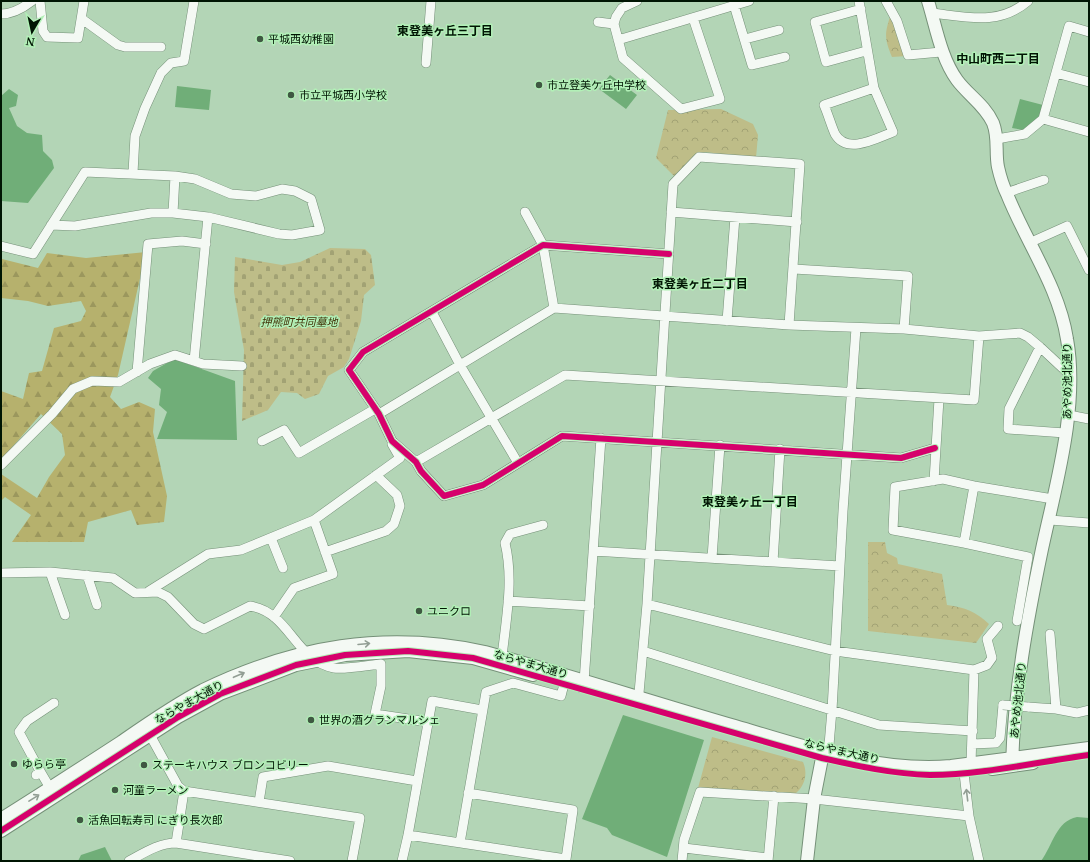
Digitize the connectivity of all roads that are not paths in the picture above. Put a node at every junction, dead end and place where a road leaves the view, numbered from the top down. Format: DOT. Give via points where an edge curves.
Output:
graph roads {
  1 [pos="32,1"];
  2 [pos="40,1"];
  3 [pos="84,1"];
  4 [pos="194,1"];
  5 [pos="431,1"];
  6 [pos="637,1"];
  7 [pos="749,1"];
  8 [pos="886,1"];
  9 [pos="928,1"];
  10 [pos="1028,1"];
  11 [pos="734,5"];
  12 [pos="860,5"];
  13 [pos="932,13"];
  14 [pos="1,14"];
  15 [pos="693,18"];
  16 [pos="82,19"];
  17 [pos="598,22"];
  18 [pos="614,24"];
  19 [pos="779,30"];
  20 [pos="1089,32"];
  21 [pos="746,39"];
  22 [pos="618,40"];
  23 [pos="161,47"];
  24 [pos="866,51"];
  25 [pos="941,52"];
  26 [pos="785,57"];
  27 [pos="426,63"];
  28 [pos="1056,73"];
  29 [pos="1089,82"];
  30 [pos="874,88"];
  31 [pos="1043,119"];
  32 [pos="1089,132"];
  33 [pos="997,139"];
  34 [pos="133,173"];
  35 [pos="174,176"];
  36 [pos="1044,180"];
  37 [pos="1006,193"];
  38 [pos="526,212"];
  39 [pos="671,212"];
  40 [pos="173,213"];
  41 [pos="208,217"];
  42 [pos="735,217"];
  43 [pos="797,222"];
  44 [pos="51,225"];
  45 [pos="1029,243"];
  46 [pos="206,244"];
  47 [pos="543,245"];
  48 [pos="1,246"];
  49 [pos="669,254"];
  50 [pos="794,269"];
  51 [pos="1089,270"];
  52 [pos="554,308"];
  53 [pos="432,312"];
  54 [pos="665,316"];
  55 [pos="727,321"];
  56 [pos="789,325"];
  57 [pos="856,328"];
  58 [pos="904,329"];
  59 [pos="979,336"];
  60 [pos="1040,347"];
  61 [pos="194,361"];
  62 [pos="460,365"];
  63 [pos="242,366"];
  64 [pos="137,372"];
  65 [pos="1069,374"];
  66 [pos="661,381"];
  67 [pos="851,392"];
  68 [pos="939,399"];
  69 [pos="377,411"];
  70 [pos="1069,415"];
  71 [pos="492,417"];
  72 [pos="1089,420"];
  73 [pos="1065,433"];
  74 [pos="601,438"];
  75 [pos="262,441"];
  76 [pos="392,441"];
  77 [pos="657,441"];
  78 [pos="720,445"];
  79 [pos="935,448"];
  80 [pos="780,449"];
  81 [pos="847,453"];
  82 [pos="416,462"];
  83 [pos="518,463"];
  84 [pos="1,465"];
  85 [pos="376,475"];
  86 [pos="934,481"];
  87 [pos="974,486"];
  88 [pos="1053,499"];
  89 [pos="314,520"];
  90 [pos="1050,520"];
  91 [pos="1089,523"];
  92 [pos="543,525"];
  93 [pos="271,538"];
  94 [pos="964,543"];
  95 [pos="593,551"];
  96 [pos="326,552"];
  97 [pos="650,554"];
  98 [pos="712,558"];
  99 [pos="773,562"];
  100 [pos="840,566"];
  101 [pos="283,568"];
  102 [pos="1,572"];
  103 [pos="50,572"];
  104 [pos="87,575"];
  105 [pos="149,591"];
  106 [pos="508,601"];
  107 [pos="647,604"];
  108 [pos="97,605"];
  109 [pos="590,606"];
  110 [pos="65,615"];
  111 [pos="274,617"];
  112 [pos="1017,621"];
  113 [pos="998,626"];
  114 [pos="1050,634"];
  115 [pos="643,651"];
  116 [pos="835,651"];
  117 [pos="304,652"];
  118 [pos="502,657"];
  119 [pos="316,661"];
  120 [pos="974,670"];
  121 [pos="564,684"];
  122 [pos="582,685"];
  123 [pos="639,701"];
  124 [pos="54,703"];
  125 [pos="1056,709"];
  126 [pos="482,710"];
  127 [pos="832,710"];
  128 [pos="1089,710"];
  129 [pos="428,722"];
  130 [pos="147,731"];
  131 [pos="973,731"];
  132 [pos="972,744"];
  133 [pos="1089,748"];
  134 [pos="822,755"];
  135 [pos="1089,755"];
  136 [pos="1012,762"];
  137 [pos="968,768"];
  138 [pos="417,781"];
  139 [pos="50,788"];
  140 [pos="184,791"];
  141 [pos="468,793"];
  142 [pos="774,796"];
  143 [pos="814,798"];
  144 [pos="259,802"];
  145 [pos="969,816"];
  146 [pos="1,819"];
  147 [pos="1,831"];
  148 [pos="408,835"];
  149 [pos="176,843"];
  150 [pos="460,843"];
  151 [pos="684,848"];
  152 [pos="768,860"];
  153 [pos="129,861"];
  154 [pos="290,861"];
  155 [pos="352,861"];
  156 [pos="402,861"];
  157 [pos="682,861"];
  158 [pos="807,861"];
  159 [pos="979,861"];
  1 -- 14 [label="street" via="8,14"];
  2 -- 16 [label="street" via="43,31 47,37 78,38"];
  3 -- 16 [label="street"];
  4 -- 34 [label="street" via="184,61 171,63 161,74 135,136"];
  5 -- 27 [label="street"];
  6 -- 18 [label="street" via="622,8"];
  7 -- 11 [label="street"];
  8 -- 25 [label="street" via="897,21 908,55"];
  9 -- 13 [label="street, あやめ池北通り"];
  10 -- 13 [label="street" via="1006,15 986,19"];
  11 -- 15 [label="street"];
  11 -- 21 [label="street"];
  12 -- 24 [label="street"];
  12 -- 24 [label="street" via="815,22 826,62"];
  13 -- 33 [label="street, あやめ池北通り" via="948,66 958,81 984,108 993,124"];
  15 -- 22 [label="street"];
  15 -- 22 [label="street" via="720,99 681,108 623,58"];
  16 -- 23 [label="street" via="118,45"];
  17 -- 18 [label="street"];
  18 -- 22 [label="street"];
  19 -- 21 [label="street"];
  20 -- 28 [label="street" via="1069,26"];
  21 -- 26 [label="street" via="752,65"];
  24 -- 30 [label="street"];
  28 -- 29 [label="street"];
  28 -- 31 [label="street"];
  30 -- 30 [label="street" via="824,105 836,136 844,143 857,144 893,132"];
  31 -- 32 [label="street"];
  31 -- 33 [label="street" via="1025,134"];
  33 -- 37 [label="street, あやめ池北通り" via="998,166"];
  34 -- 35 [label="street"];
  34 -- 44 [label="street" via="85,172"];
  35 -- 40 [label="street"];
  35 -- 41 [label="street" via="195,179 231,194 256,196 282,189 295,191 311,199 320,230 292,235 279,234"];
  36 -- 37 [label="street"];
  37 -- 45 [label="street, あやめ池北通り"];
  38 -- 47 [label="street"];
  39 -- 42 [label="street"];
  39 -- 43 [label="street" via="673,184 699,157 800,164"];
  39 -- 49 [label="street"];
  40 -- 41 [label="street"];
  40 -- 44 [label="street" via="151,213 74,226"];
  41 -- 46 [label="street"];
  42 -- 43 [label="street"];
  42 -- 55 [label="street"];
  43 -- 50 [label="street"];
  44 -- 48 [label="street" via="33,254"];
  45 -- 51 [label="street" via="1067,226"];
  45 -- 65 [label="street, あやめ池北通り" via="1057,301 1067,339"];
  46 -- 61 [label="street"];
  46 -- 64 [label="street" via="182,241 148,244"];
  47 -- 49 [label="street"];
  47 -- 52 [label="street"];
  47 -- 53 [label="street"];
  49 -- 54 [label="street"];
  50 -- 56 [label="street"];
  50 -- 58 [label="street" via="908,276"];
  52 -- 54 [label="street"];
  52 -- 62 [label="street"];
  53 -- 62 [label="street"];
  53 -- 69 [label="street" via="363,352 349,370"];
  54 -- 55 [label="street"];
  54 -- 66 [label="street"];
  55 -- 56 [label="street"];
  56 -- 57 [label="street"];
  57 -- 58 [label="street"];
  57 -- 67 [label="street"];
  58 -- 59 [label="street"];
  59 -- 60 [label="street" via="1020,333"];
  59 -- 68 [label="street" via="974,400"];
  60 -- 65 [label="street"];
  60 -- 73 [label="street" via="1009,409 1008,429"];
  61 -- 63 [label="street" via="203,364"];
  61 -- 64 [label="street" via="175,355"];
  62 -- 69 [label="street"];
  62 -- 71 [label="street"];
  64 -- 84 [label="street" via="119,382 92,381 74,389"];
  65 -- 70 [label="street, あやめ池北通り"];
  66 -- 67 [label="street"];
  66 -- 71 [label="street" via="565,375"];
  66 -- 77 [label="street"];
  67 -- 68 [label="street"];
  67 -- 81 [label="street"];
  68 -- 79 [label="street"];
  69 -- 75 [label="street" via="300,453 284,430"];
  69 -- 76 [label="street"];
  70 -- 72 [label="street"];
  70 -- 73 [label="street, あやめ池北通り"];
  71 -- 82 [label="street"];
  71 -- 83 [label="street"];
  73 -- 88 [label="street, あやめ池北通り"];
  74 -- 77 [label="street"];
  74 -- 83 [label="street" via="562,436"];
  74 -- 95 [label="street"];
  76 -- 82 [label="street"];
  76 -- 85 [label="street" via="400,458"];
  77 -- 78 [label="street"];
  77 -- 97 [label="street"];
  78 -- 80 [label="street"];
  78 -- 98 [label="street"];
  79 -- 81 [label="street" via="901,458"];
  79 -- 86 [label="street"];
  80 -- 81 [label="street"];
  80 -- 99 [label="street"];
  81 -- 100 [label="street"];
  82 -- 83 [label="street" via="444,496 484,485"];
  85 -- 89 [label="street"];
  85 -- 96 [label="street" via="397,495 400,506 394,524 386,531"];
  86 -- 87 [label="street" via="943,480"];
  86 -- 94 [label="street" via="895,487 893,530"];
  87 -- 88 [label="street"];
  87 -- 94 [label="street"];
  88 -- 90 [label="street, あやめ池北通り"];
  89 -- 93 [label="street"];
  89 -- 96 [label="street"];
  90 -- 91 [label="street"];
  90 -- 136 [label="street, あやめ池北通り" via="1024,640 1014,709"];
  92 -- 106 [label="street" via="510,534 505,542 510,562"];
  93 -- 101 [label="street"];
  93 -- 105 [label="street" via="241,550 208,554"];
  94 -- 112 [label="street" via="1028,557"];
  95 -- 97 [label="street"];
  95 -- 109 [label="street"];
  96 -- 111 [label="street" via="333,574 294,588"];
  97 -- 98 [label="street"];
  97 -- 107 [label="street"];
  98 -- 99 [label="street"];
  99 -- 100 [label="street"];
  100 -- 116 [label="street"];
  102 -- 103 [label="street"];
  103 -- 104 [label="street"];
  103 -- 110 [label="street"];
  104 -- 105 [label="street" via="113,578 135,592"];
  104 -- 108 [label="street"];
  105 -- 111 [label="street" via="168,597 194,624 204,629 250,606"];
  106 -- 109 [label="street"];
  106 -- 118 [label="street"];
  107 -- 115 [label="street"];
  107 -- 116 [label="street"];
  109 -- 122 [label="street"];
  111 -- 117 [label="street" via="284,624"];
  113 -- 120 [label="street" via="987,639 992,658 987,665"];
  114 -- 125 [label="street"];
  115 -- 123 [label="street"];
  115 -- 127 [label="street"];
  116 -- 120 [label="street"];
  116 -- 127 [label="street"];
  117 -- 118 [label="street, one-way" via="365,644 427,643 458,646"];
  117 -- 119 [label="street"];
  130 -- 117 [label="street, one-way" via="203,690"];
  118 -- 122 [label="street"];
  119 -- 121 [label="street, ならやま大通り" via="345,655 408,651 445,654 473,658"];
  119 -- 129 [label="street" via="335,669 381,664 381,686 375,714"];
  119 -- 130 [label="street, ならやま大通り" via="271,674 220,694"];
  120 -- 131 [label="street"];
  121 -- 122 [label="street, ならやま大通り"];
  121 -- 126 [label="street" via="561,696 513,682 486,692"];
  122 -- 123 [label="street, ならやま大通り"];
  123 -- 134 [label="street, ならやま大通り"];
  124 -- 139 [label="street" via="27,721 19,732 38,773"];
  125 -- 128 [label="street" via="1077,713"];
  125 -- 132 [label="street, bridge" via="1003,705 1000,738 996,743"];
  126 -- 129 [label="street" via="432,701"];
  126 -- 141 [label="street"];
  127 -- 131 [label="street" via="878,725"];
  127 -- 134 [label="street" via="829,745"];
  129 -- 138 [label="street"];
  130 -- 139 [label="street, ならやま大通り"];
  130 -- 140 [label="street" via="178,786"];
  130 -- 147 [label="street, ならやま大通り"];
  131 -- 132 [label="street"];
  132 -- 137 [label="street"];
  133 -- 136 [label="street"];
  134 -- 137 [label="street, ならやま大通り" via="871,769 904,773 930,774"];
  134 -- 143 [label="street"];
  135 -- 136 [label="street, ならやま大通り"];
  136 -- 137 [label="street, ならやま大通り"];
  145 -- 137 [label="street, one-way"];
  138 -- 144 [label="street" via="328,766 263,777"];
  138 -- 148 [label="street"];
  146 -- 139 [label="street, ならやま大通り, one-way"];
  140 -- 144 [label="street"];
  140 -- 149 [label="street"];
  141 -- 150 [label="street"];
  141 -- 150 [label="street" via="573,810 566,859"];
  142 -- 143 [label="street"];
  142 -- 151 [label="street" via="700,792 684,840"];
  142 -- 152 [label="street"];
  143 -- 145 [label="street"];
  143 -- 158 [label="street"];
  144 -- 155 [label="street" via="360,818"];
  145 -- 159 [label="street"];
  148 -- 150 [label="street"];
  148 -- 156 [label="street"];
  149 -- 153 [label="street" via="156,847"];
  149 -- 154 [label="street"];
  151 -- 152 [label="street"];
  151 -- 157 [label="street"];
}
